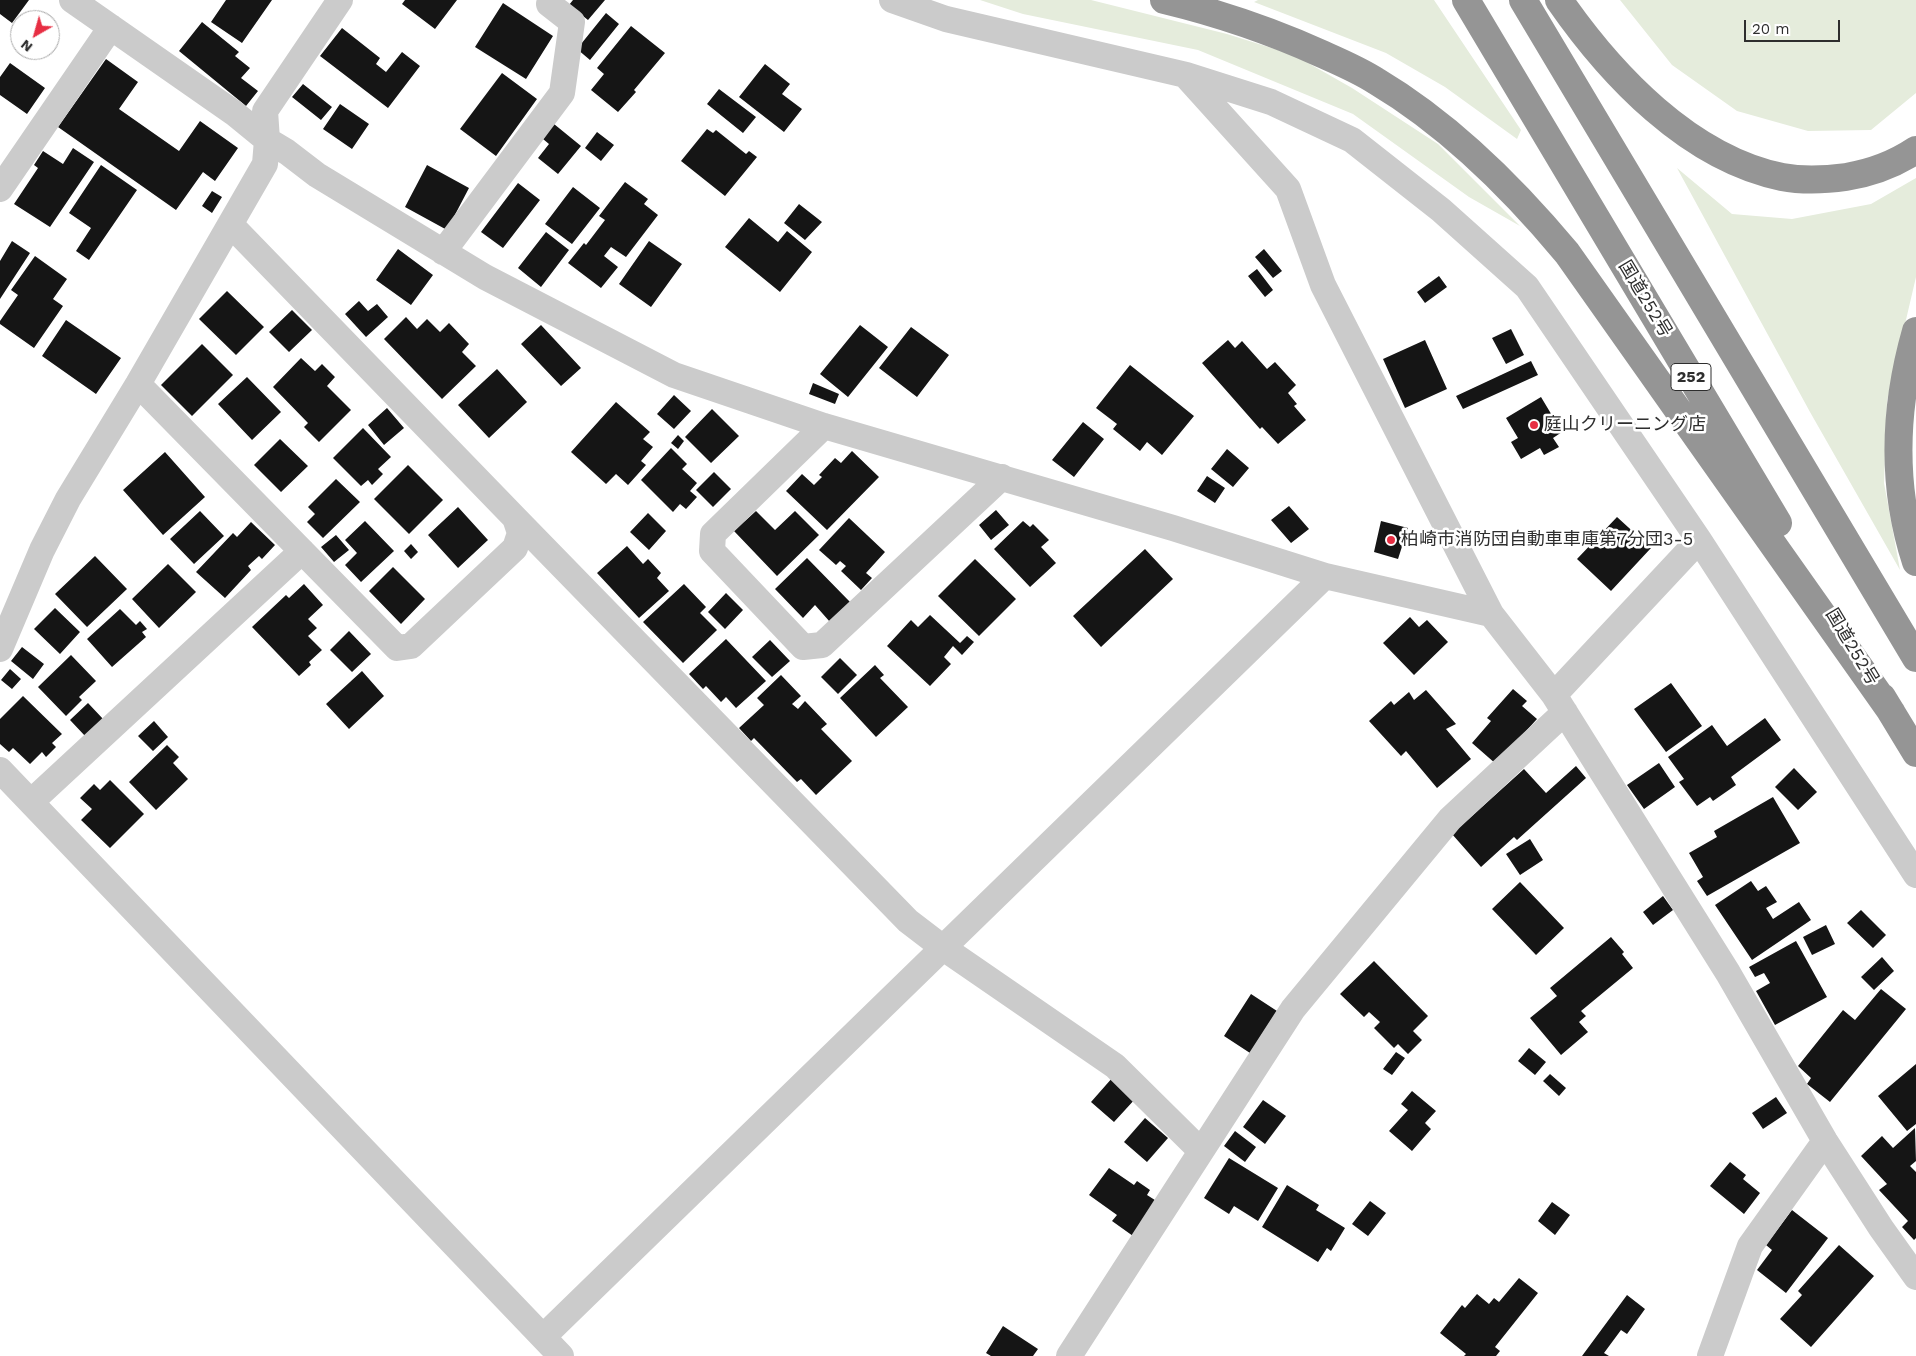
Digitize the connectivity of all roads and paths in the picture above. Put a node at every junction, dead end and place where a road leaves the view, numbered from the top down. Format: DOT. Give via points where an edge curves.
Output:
graph roads {
  1 [pos="72,0"];
  2 [pos="340,0"];
  3 [pos="552,0"];
  4 [pos="892,0"];
  5 [pos="1164,0"];
  6 [pos="1466,0"];
  7 [pos="1523,0"];
  8 [pos="1559,0"];
  9 [pos="111,27"];
  10 [pos="1186,75"];
  11 [pos="266,140"];
  12 [pos="1916,150"];
  13 [pos="0,189"];
  14 [pos="231,225"];
  15 [pos="443,252"];
  16 [pos="1916,331"];
  17 [pos="138,384"];
  18 [pos="824,426"];
  19 [pos="1002,477"];
  20 [pos="515,518"];
  21 [pos="1699,540"];
  22 [pos="302,551"];
  23 [pos="1916,562"];
  24 [pos="1326,576"];
  25 [pos="1491,614"];
  26 [pos="0,649"];
  27 [pos="1916,658"];
  28 [pos="1559,704"];
  29 [pos="1892,713"];
  30 [pos="1916,753"];
  31 [pos="0,770"];
  32 [pos="32,801"];
  33 [pos="1916,875"];
  34 [pos="942,947"];
  35 [pos="1825,1142"];
  36 [pos="1201,1151"];
  37 [pos="1916,1277"];
  38 [pos="543,1337"];
  39 [pos="561,1356"];
  40 [pos="1069,1356"];
  41 [pos="1710,1356"];
  1 -- 9 [label="street"];
  2 -- 11 [label="street" via="264,111"];
  3 -- 15 [label="street" via="549,4 572,22 562,93"];
  4 -- 10 [label="street" via="946,19"];
  5 -- 29 [label="highway" via="1231,18 1287,38 1375,80 1418,108 1495,173 1567,253"];
  6 -- 29 [label="highway, 国道252号 / 252"];
  7 -- 27 [label="highway, 252"];
  8 -- 12 [label="highway" via="1612,67 1657,111 1696,140 1741,164 1783,177 1824,180 1865,174 1902,160"];
  9 -- 11 [label="street" via="234,113"];
  9 -- 13 [label="street"];
  10 -- 21 [label="street" via="1272,102 1352,140 1441,210 1527,287"];
  10 -- 25 [label="street" via="1288,188 1323,285"];
  11 -- 14 [label="street" via="265,164"];
  11 -- 15 [label="street"];
  14 -- 17 [label="street"];
  14 -- 20 [label="street"];
  15 -- 18 [label="street" via="674,375"];
  16 -- 23 [label="highway" via="1899,409 1897,457 1902,506"];
  17 -- 22 [label="street"];
  17 -- 26 [label="street" via="68,499 42,550"];
  18 -- 19 [label="street"];
  18 -- 19 [label="street" via="713,534 712,551 803,648 822,645"];
  19 -- 24 [label="street"];
  20 -- 22 [label="street" via="520,533 514,548 411,646 396,648"];
  20 -- 34 [label="street" via="908,921"];
  21 -- 28 [label="street"];
  21 -- 33 [label="street"];
  22 -- 32 [label="street"];
  24 -- 25 [label="street"];
  24 -- 34 [label="street"];
  25 -- 28 [label="street"];
  28 -- 35 [label="street" via="1728,973"];
  28 -- 36 [label="street" via="1450,820 1299,1001"];
  29 -- 30 [label="highway, 国道252号 / 252"];
  31 -- 32 [label="street"];
  32 -- 38 [label="street"];
  34 -- 36 [label="street" via="1115,1066"];
  34 -- 38 [label="street"];
  35 -- 37 [label="street"];
  35 -- 41 [label="street" via="1750,1246"];
  36 -- 40 [label="street"];
  38 -- 39 [label="street"];
}
